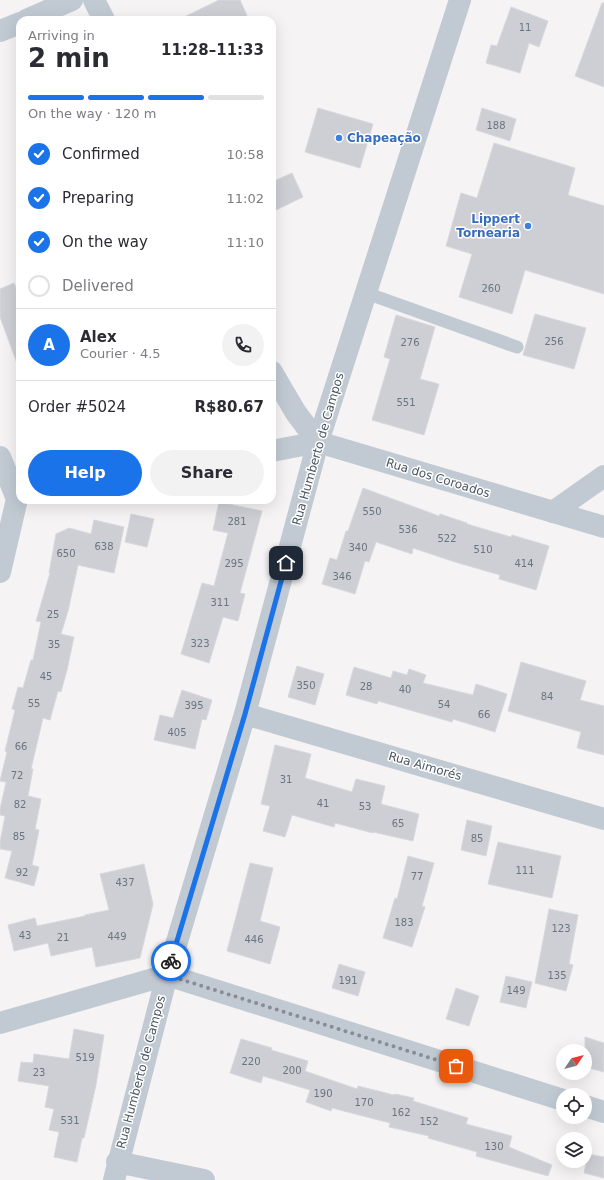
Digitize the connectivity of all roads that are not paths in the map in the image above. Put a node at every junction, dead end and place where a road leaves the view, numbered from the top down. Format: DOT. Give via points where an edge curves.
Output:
graph roads {
  1 [pos="72,0"];
  2 [pos="94,0"];
  3 [pos="460,0"];
  4 [pos="35,16"];
  5 [pos="102,16"];
  6 [pos="16,24"];
  7 [pos="0,31"];
  8 [pos="366,293"];
  9 [pos="517,347"];
  10 [pos="276,379"];
  11 [pos="318,442"];
  12 [pos="276,450"];
  13 [pos="0,457"];
  14 [pos="604,476"];
  15 [pos="12,500"];
  16 [pos="553,512"];
  17 [pos="604,527"];
  18 [pos="0,572"];
  19 [pos="245,714"];
  20 [pos="604,819"];
  21 [pos="167,975"];
  22 [pos="0,1023"];
  23 [pos="556,1098"];
  24 [pos="592,1108"];
  25 [pos="604,1112"];
  26 [pos="116,1171"];
  27 [pos="204,1180"];
  1 -- 4 [label="street"];
  2 -- 5 [label="street"];
  3 -- 8 [label="street, Rua Humberto de Campos"];
  6 -- 7 [label="street"];
  8 -- 9 [label="lane"];
  8 -- 11 [label="street, Rua Humberto de Campos"];
  10 -- 11 [label="street" via="296,413"];
  11 -- 12 [label="street, Rua dos Coroados"];
  11 -- 16 [label="street, Rua dos Coroados"];
  11 -- 19 [label="street, Rua Humberto de Campos"];
  13 -- 15 [label="street"];
  14 -- 16 [label="street"];
  15 -- 18 [label="street"];
  16 -- 17 [label="street, Rua dos Coroados"];
  19 -- 20 [label="street, Rua Aimorés"];
  19 -- 21 [label="street, Rua Humberto de Campos"];
  21 -- 22 [label="street"];
  21 -- 23 [label="street"];
  21 -- 26 [label="street, Rua Humberto de Campos"];
  24 -- 25 [label="street"];
  26 -- 27 [label="street"];
}
